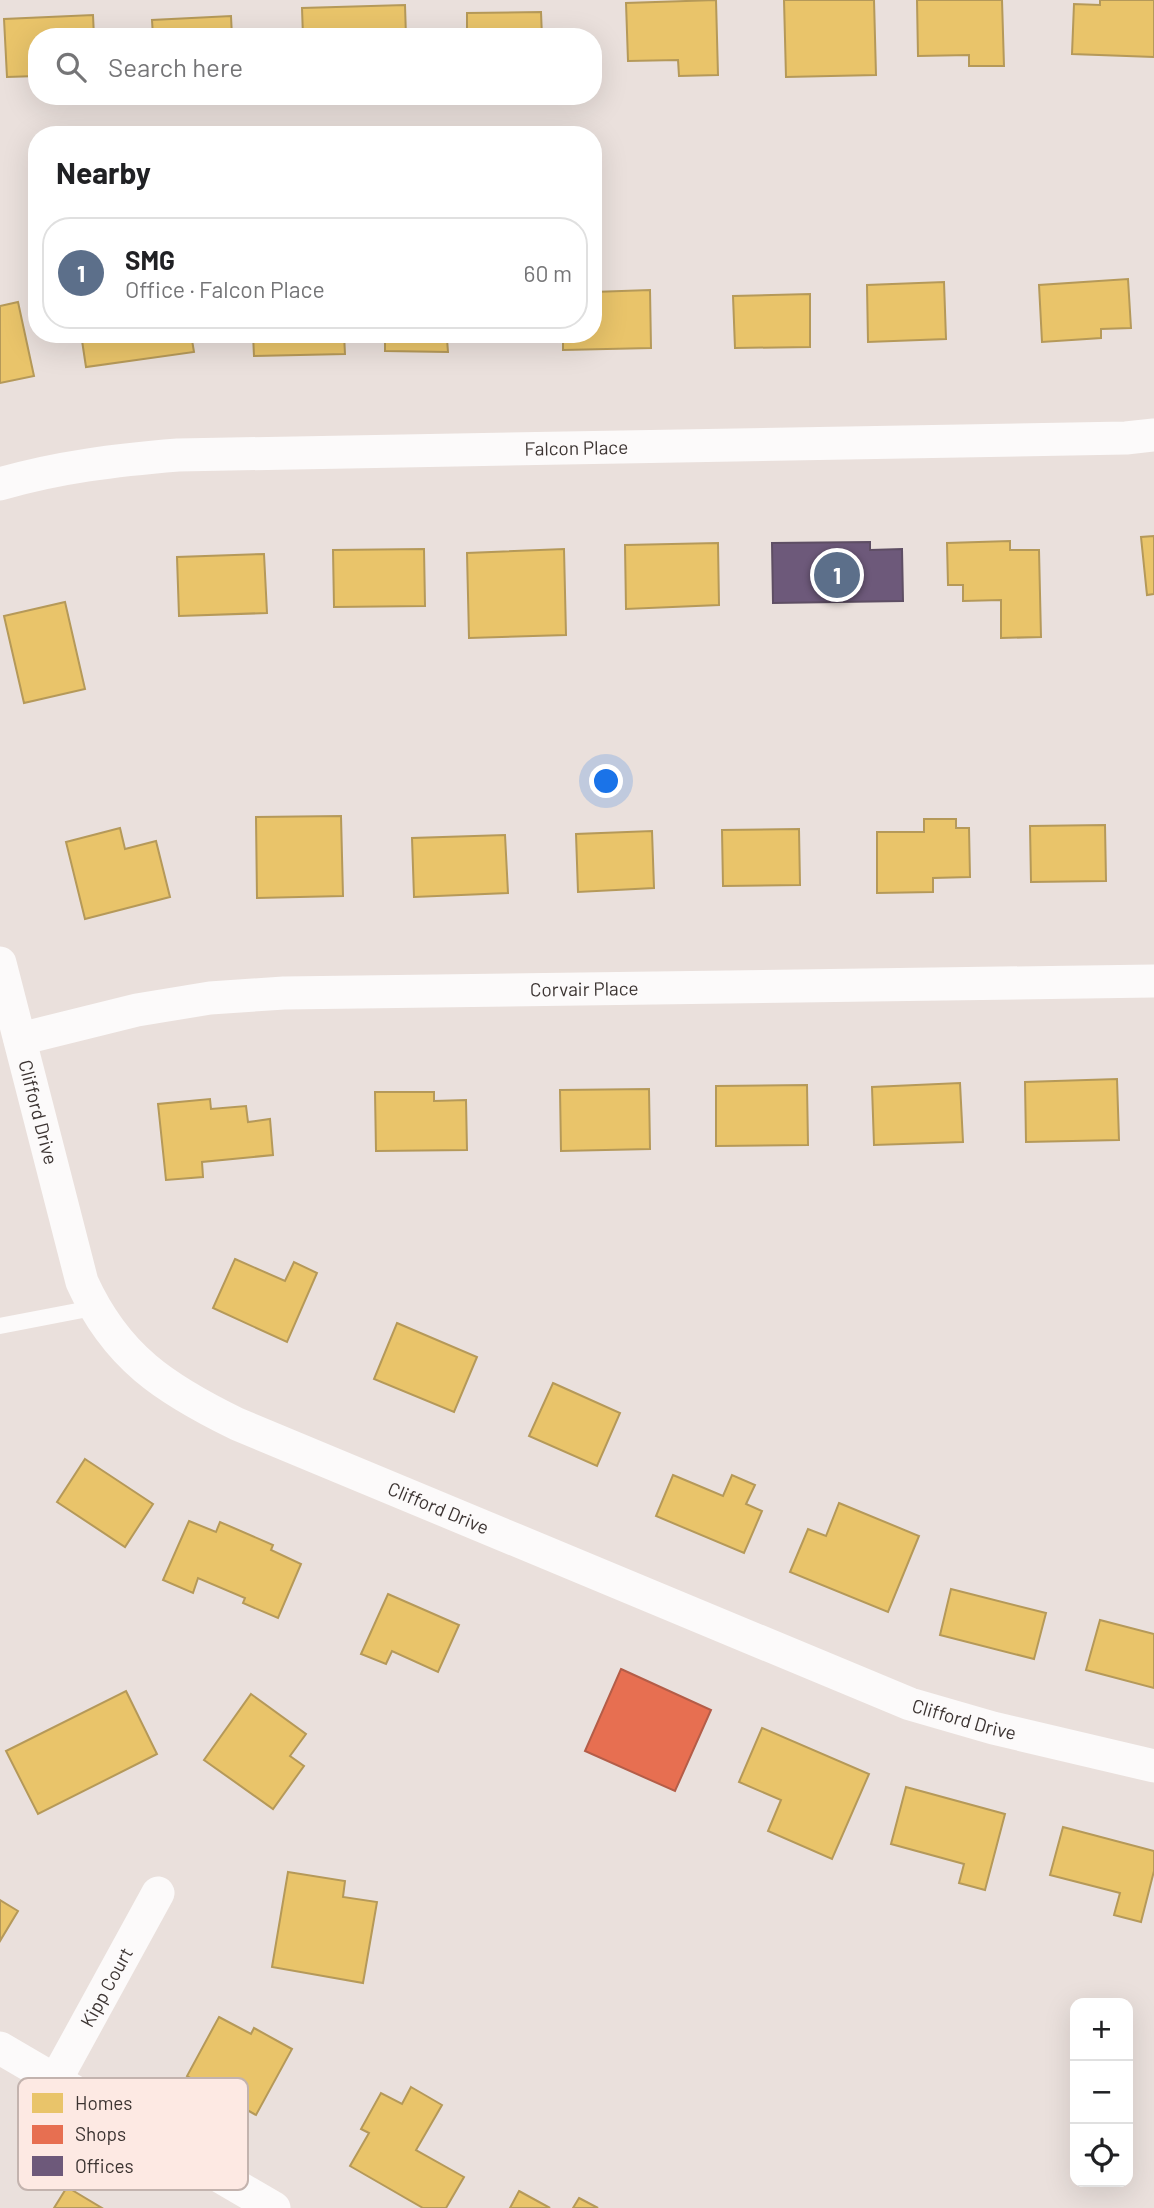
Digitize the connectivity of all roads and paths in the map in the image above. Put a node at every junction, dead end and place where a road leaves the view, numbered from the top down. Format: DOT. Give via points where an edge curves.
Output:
graph roads {
  1 [pos="1154,435"];
  2 [pos="0,484"];
  3 [pos="0,963"];
  4 [pos="1154,981"];
  5 [pos="20,1039"];
  6 [pos="93,1308"];
  7 [pos="0,1326"];
  8 [pos="1154,1766"];
  9 [pos="158,1893"];
  10 [pos="0,2048"];
  11 [pos="50,2078"];
  12 [pos="57,2078"];
  13 [pos="243,2190"];
  14 [pos="274,2208"];
  1 -- 2 [label="street, Falcon Place" via="178,455 102,462"];
  3 -- 5 [label="street, Clifford Drive"];
  4 -- 5 [label="street, Corvair Place" via="284,993 210,998 137,1010"];
  5 -- 6 [label="street, Clifford Drive" via="82,1282"];
  6 -- 7 [label="lane"];
  6 -- 8 [label="street, Clifford Drive" via="119,1343 152,1375 191,1402 237,1424 910,1704"];
  9 -- 12 [label="street, Kipp Court"];
  10 -- 11 [label="street"];
  13 -- 14 [label="street"];
}
